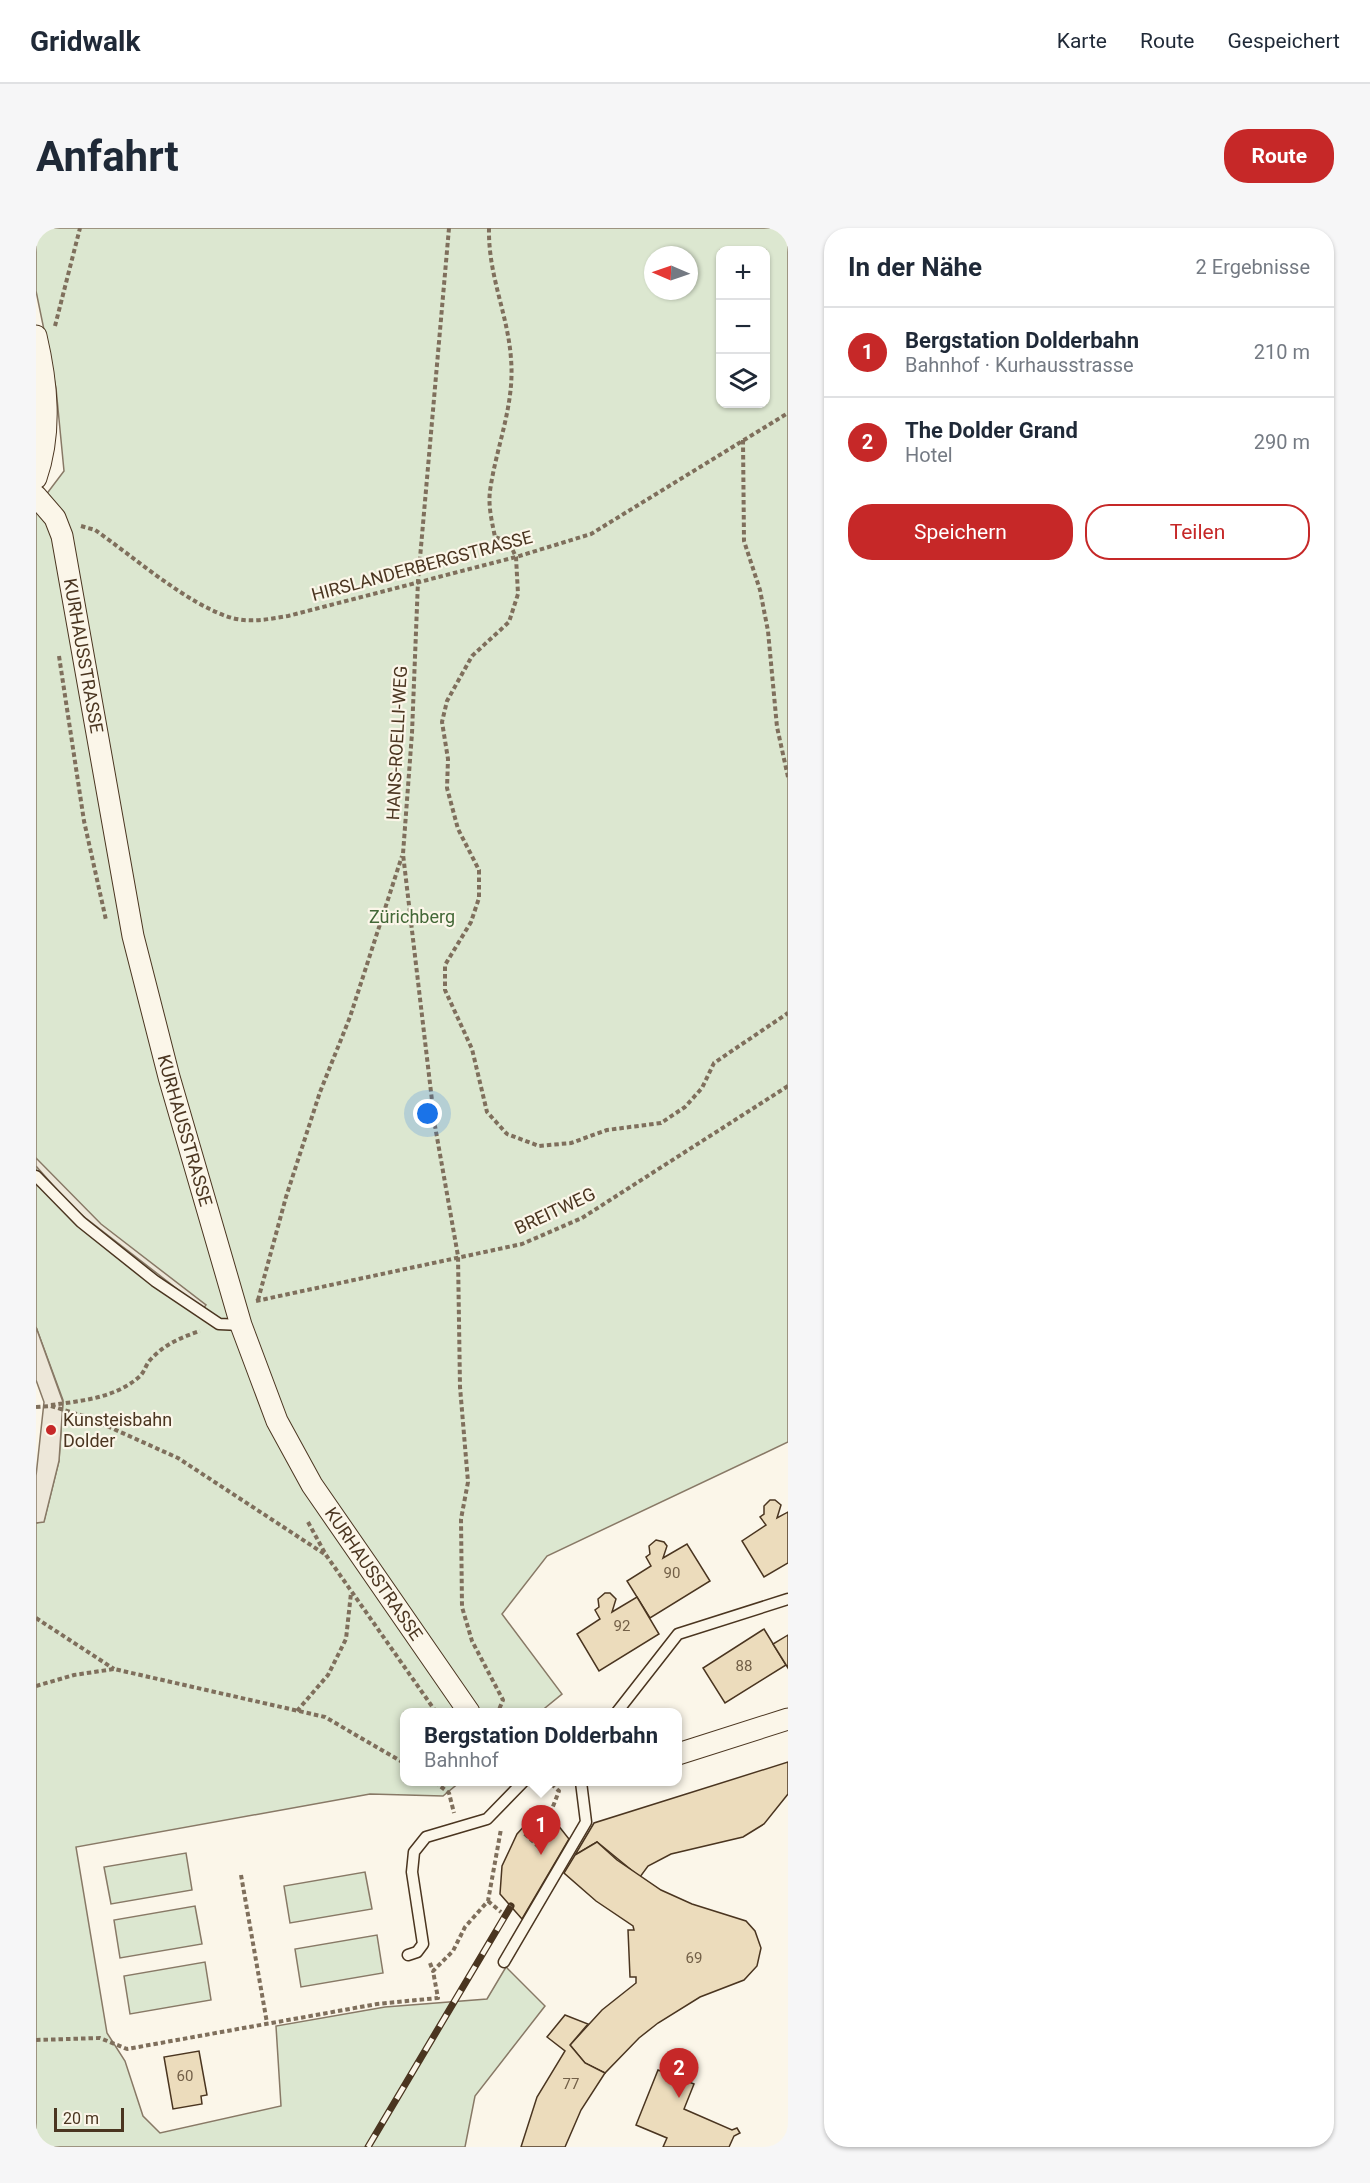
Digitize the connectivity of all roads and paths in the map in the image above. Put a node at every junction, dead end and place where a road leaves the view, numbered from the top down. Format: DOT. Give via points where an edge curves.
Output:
graph roads {
  1 [pos="80,228"];
  2 [pos="449,228"];
  3 [pos="489,228"];
  4 [pos="36,336"];
  5 [pos="43,366"];
  6 [pos="788,412"];
  7 [pos="743,440"];
  8 [pos="36,478"];
  9 [pos="36,496"];
  10 [pos="55,518"];
  11 [pos="516,557"];
  12 [pos="418,580"];
  13 [pos="788,777"];
  14 [pos="403,854"];
  15 [pos="788,1013"];
  16 [pos="788,1086"];
  17 [pos="36,1176"];
  18 [pos="458,1256"];
  19 [pos="258,1300"];
  20 [pos="238,1315"];
  21 [pos="219,1324"];
  22 [pos="51,1406"];
  23 [pos="36,1407"];
  24 [pos="326,1555"];
  25 [pos="351,1591"];
  26 [pos="788,1599"];
  27 [pos="36,1618"];
  28 [pos="114,1669"];
  29 [pos="36,1686"];
  30 [pos="466,1708"];
  31 [pos="500,1708"];
  32 [pos="621,1708"];
  33 [pos="297,1711"];
  34 [pos="788,1719"];
  35 [pos="682,1753"];
  36 [pos="400,1761"];
  37 [pos="440,1786"];
  38 [pos="520,1786"];
  39 [pos="553,1786"];
  40 [pos="582,1786"];
  41 [pos="506,1802"];
  42 [pos="458,1827"];
  43 [pos="539,1847"];
  44 [pos="241,1875"];
  45 [pos="488,1901"];
  46 [pos="501,1912"];
  47 [pos="423,1944"];
  48 [pos="408,1955"];
  49 [pos="504,1962"];
  50 [pos="433,1971"];
  51 [pos="267,2023"];
  52 [pos="36,2040"];
  1 -- 5 [label="path"];
  2 -- 12 [label="path, HANS-ROELLI-WEG"];
  3 -- 11 [label="path" via="489,255 512,360 507,424 490,491 490,511 495,537 509,542"];
  4 -- 5 [label="street"];
  5 -- 8 [label="street" via="46,430"];
  6 -- 7 [label="path, HIRSLANDERBERGSTRASSE"];
  7 -- 11 [label="path, HIRSLANDERBERGSTRASSE" via="591,534"];
  7 -- 13 [label="path" via="744,541 768,631 777,727"];
  9 -- 10 [label="street, KURHAUSSTRASSE"];
  10 -- 12 [label="path, HIRSLANDERBERGSTRASSE" via="95,530 197,601 233,618 257,621 288,616"];
  10 -- 20 [label="street, KURHAUSSTRASSE" via="62,536 133,936"];
  11 -- 12 [label="path, HIRSLANDERBERGSTRASSE"];
  11 -- 15 [label="path" via="518,594 509,622 472,656 447,701 442,722 448,759 447,788 458,829 479,870 479,898 471,922 445,965 445,990 472,1049 487,1112 507,1134 539,1146 571,1143 607,1130 661,1123 686,1107 714,1063"];
  12 -- 14 [label="path, HANS-ROELLI-WEG"];
  14 -- 18 [label="path, HANS-ROELLI-WEG" via="435,1126"];
  14 -- 19 [label="path" via="286,1197"];
  16 -- 18 [label="path, BREITWEG" via="582,1218 522,1244"];
  17 -- 21 [label="lane" via="81,1222 155,1281"];
  18 -- 19 [label="path, BREITWEG"];
  18 -- 31 [label="path, HANS-ROELLI-WEG" via="460,1387 468,1482 461,1520 462,1607 472,1641 503,1700"];
  19 -- 20 [label="path, BREITWEG"];
  20 -- 21 [label="lane"];
  20 -- 30 [label="street, KURHAUSSTRASSE" via="277,1421 312,1485"];
  21 -- 22 [label="path" via="176,1340 150,1359 139,1377 125,1386 100,1397"];
  22 -- 23 [label="path"];
  22 -- 24 [label="path" via="87,1417 178,1458"];
  25 -- 33 [label="path" via="346,1639 328,1675"];
  26 -- 32 [label="lane" via="678,1634"];
  27 -- 28 [label="path"];
  28 -- 29 [label="path"];
  28 -- 33 [label="path"];
  33 -- 36 [label="path" via="324,1717"];
  34 -- 35 [label="street"];
  37 -- 42 [label="path" via="448,1793"];
  38 -- 41 [label="lane"];
  39 -- 43 [label="path" via="559,1791 552,1809 524,1833"];
  40 -- 49 [label="lane" via="586,1822"];
  41 -- 42 [label="lane" via="487,1820"];
  41 -- 45 [label="path"];
  42 -- 47 [label="lane" via="426,1837 414,1852 411,1872"];
  44 -- 51 [label="path"];
  45 -- 46 [label="path"];
  45 -- 50 [label="path" via="465,1927 453,1951"];
  47 -- 48 [label="lane"];
  47 -- 50 [label="path"];
  50 -- 51 [label="path" via="438,1998"];
  51 -- 52 [label="path" via="126,2049 100,2038"];
}
